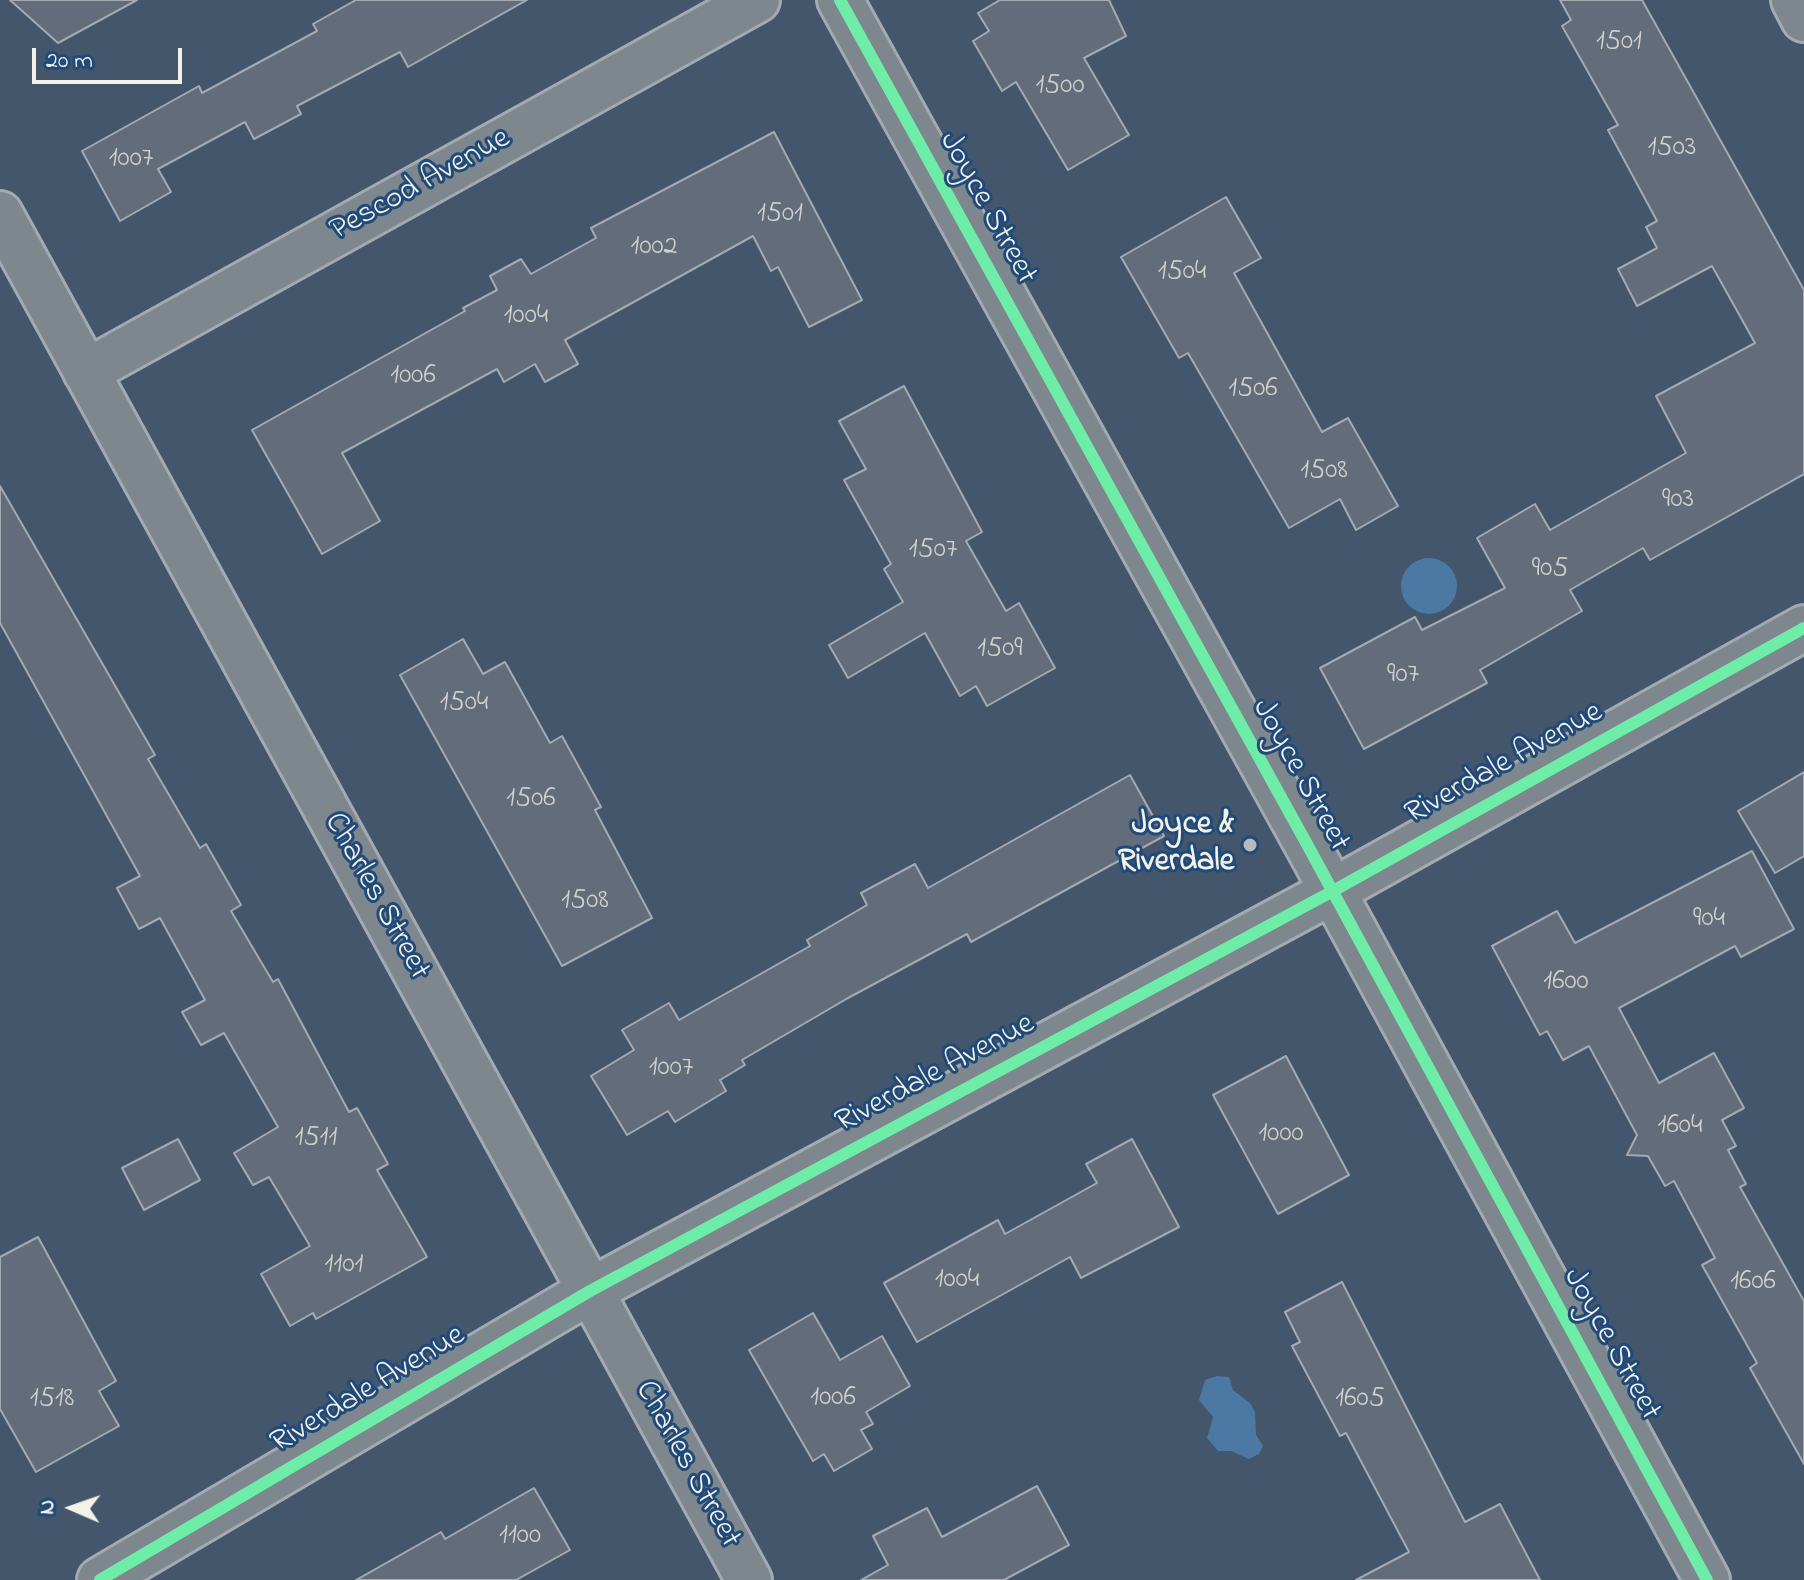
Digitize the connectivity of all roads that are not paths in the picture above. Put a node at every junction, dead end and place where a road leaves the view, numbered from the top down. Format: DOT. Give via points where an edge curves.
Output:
graph roads {
  1 [pos="757,0"];
  2 [pos="840,0"];
  3 [pos="1794,0"];
  4 [pos="1804,19"];
  5 [pos="0,214"];
  6 [pos="86,372"];
  7 [pos="1804,628"];
  8 [pos="1333,891"];
  9 [pos="590,1291"];
  10 [pos="100,1580"];
  11 [pos="749,1580"];
  12 [pos="1707,1580"];
  1 -- 6 [label="street, Pescod Avenue"];
  2 -- 8 [label="street, Joyce Street"];
  3 -- 4 [label="street"];
  5 -- 6 [label="street, Charles Street"];
  6 -- 9 [label="street, Charles Street"];
  7 -- 8 [label="street, Riverdale Avenue"];
  8 -- 9 [label="street, Riverdale Avenue"];
  8 -- 12 [label="street, Joyce Street"];
  9 -- 10 [label="street, Riverdale Avenue"];
  9 -- 11 [label="street, Charles Street"];
}
